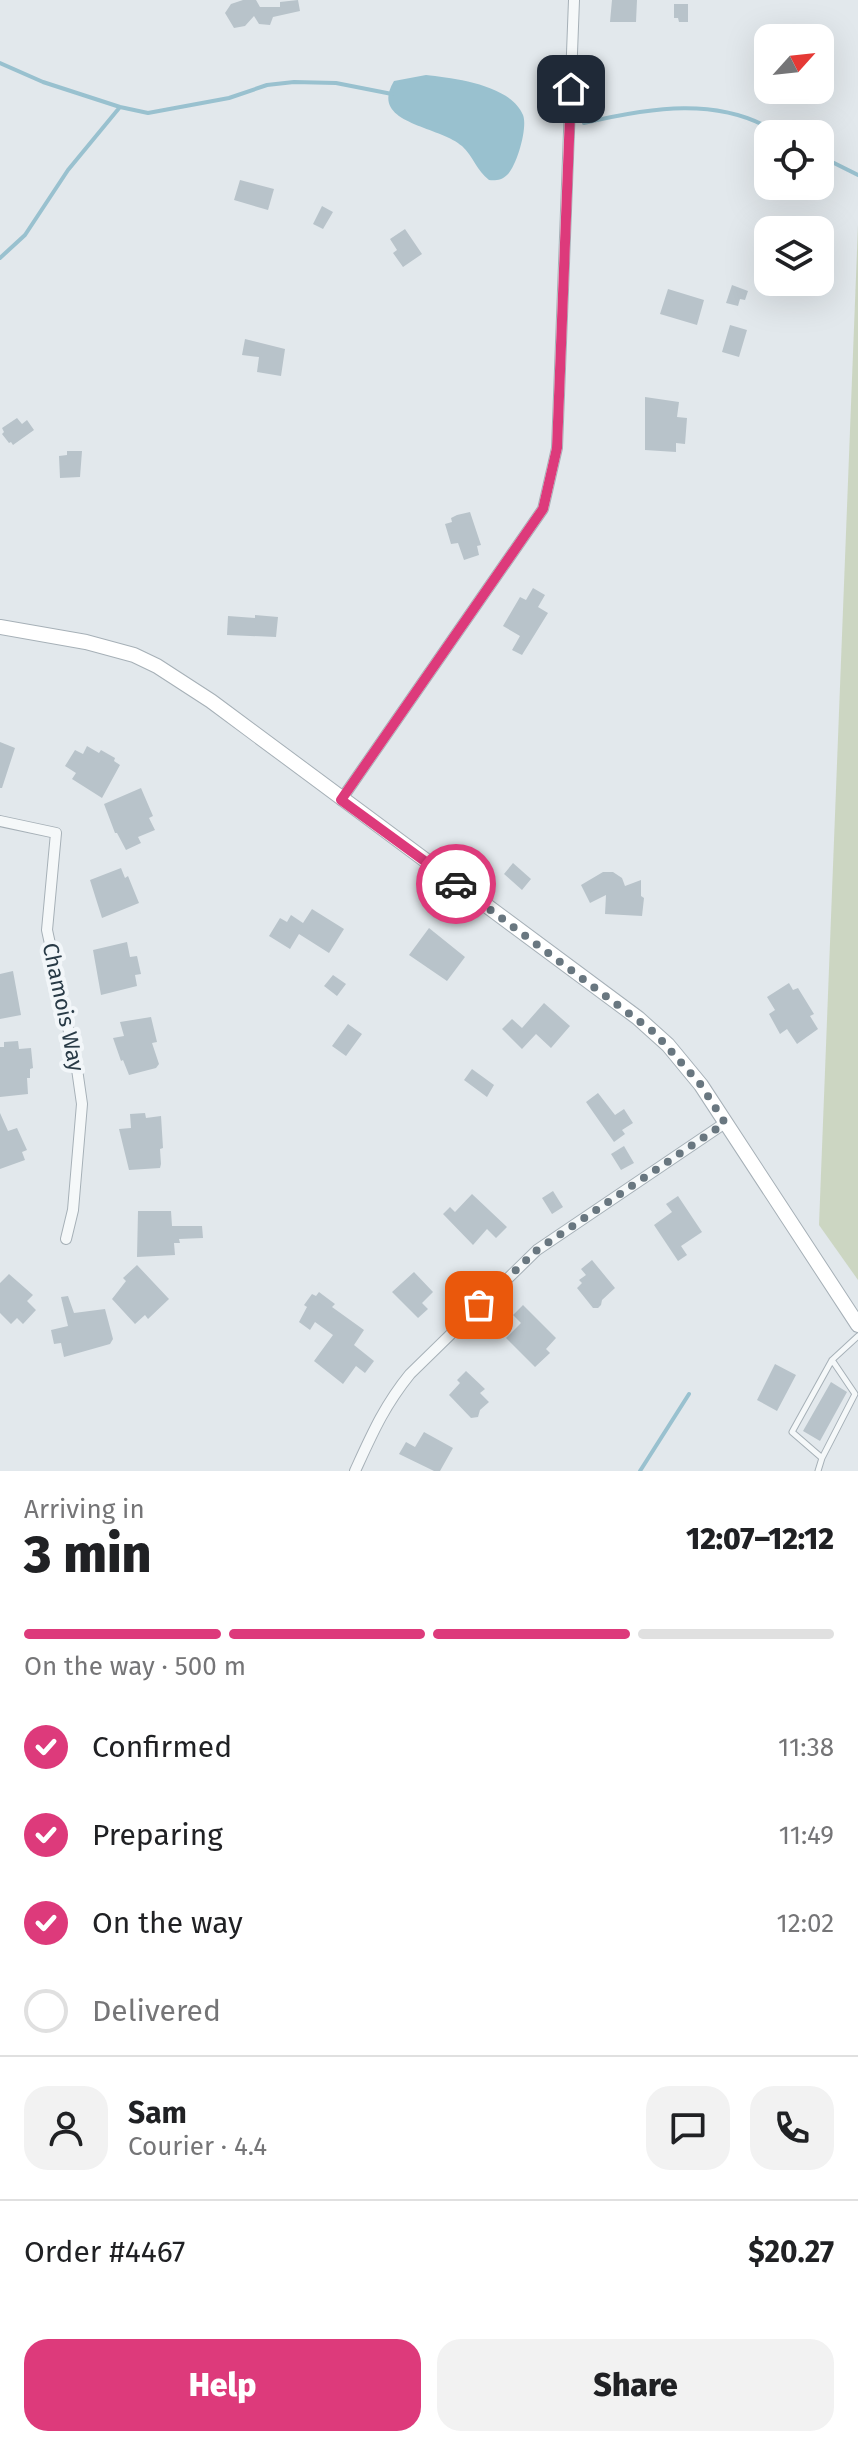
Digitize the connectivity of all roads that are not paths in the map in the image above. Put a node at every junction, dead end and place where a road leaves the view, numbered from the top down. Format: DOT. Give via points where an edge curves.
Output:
graph roads {
  1 [pos="574,0"];
  2 [pos="0,627"];
  3 [pos="341,800"];
  4 [pos="0,821"];
  5 [pos="725,1123"];
  6 [pos="66,1239"];
  7 [pos="858,1325"];
  8 [pos="858,1336"];
  9 [pos="832,1360"];
  10 [pos="822,1458"];
  11 [pos="355,1471"];
  12 [pos="818,1471"];
  1 -- 3 [label="street" via="557,448 543,509"];
  2 -- 3 [label="street" via="113,648 157,666"];
  3 -- 5 [label="street" via="655,1033 701,1085"];
  4 -- 6 [label="street, Chamois Way" via="56,833 47,930 82,1104"];
  5 -- 7 [label="street"];
  5 -- 11 [label="street" via="523,1262 410,1374 382,1411"];
  8 -- 9 [label="lane"];
  9 -- 10 [label="lane" via="855,1394"];
  9 -- 10 [label="lane" via="792,1432"];
  10 -- 12 [label="lane"];
}
